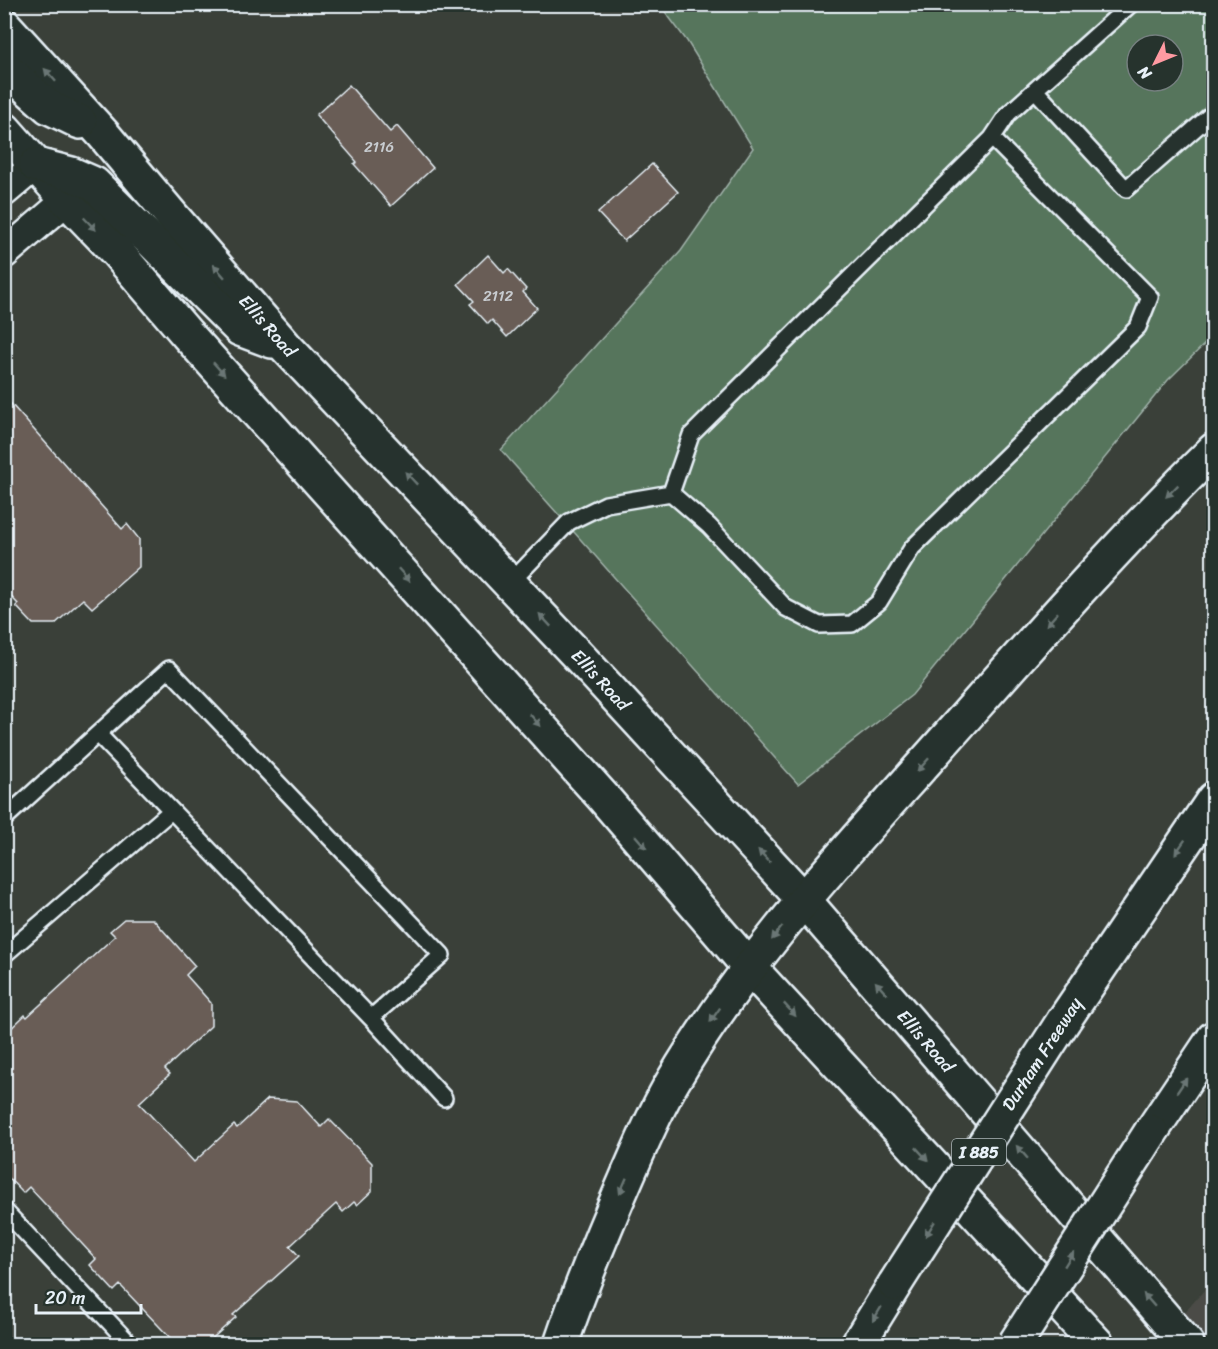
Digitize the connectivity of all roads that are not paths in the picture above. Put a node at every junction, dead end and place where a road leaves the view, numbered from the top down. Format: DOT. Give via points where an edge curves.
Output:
graph roads {
  1 [pos="1131,4"];
  2 [pos="4,25"];
  3 [pos="4,67"];
  4 [pos="1035,90"];
  5 [pos="1214,112"];
  6 [pos="4,129"];
  7 [pos="103,134"];
  8 [pos="992,138"];
  9 [pos="36,165"];
  10 [pos="4,192"];
  11 [pos="67,200"];
  12 [pos="4,254"];
  13 [pos="285,346"];
  14 [pos="1214,450"];
  15 [pos="671,493"];
  16 [pos="510,583"];
  17 [pos="98,734"];
  18 [pos="1214,799"];
  19 [pos="171,811"];
  20 [pos="4,819"];
  21 [pos="804,899"];
  22 [pos="4,954"];
  23 [pos="750,968"];
  24 [pos="371,1018"];
  25 [pos="1214,1038"];
  26 [pos="444,1098"];
  27 [pos="4,1210"];
  28 [pos="130,1344"];
  29 [pos="561,1344"];
  30 [pos="858,1344"];
  31 [pos="1015,1344"];
  32 [pos="1097,1344"];
  33 [pos="1187,1344"];
  1 -- 4 [label="lane"];
  7 -- 2 [label="main road, Ellis Road, one-way"];
  3 -- 7 [label="main road" via="49,106"];
  4 -- 5 [label="lane" via="1126,189"];
  4 -- 8 [label="lane" via="1008,114"];
  6 -- 9 [label="main road"];
  13 -- 7 [label="main road, Ellis Road, one-way"];
  8 -- 15 [label="lane" via="691,435"];
  8 -- 15 [label="lane" via="1150,297 1138,327 912,548 879,602 852,624 819,625 786,608 709,526"];
  9 -- 10 [label="street"];
  9 -- 11 [label="main road"];
  9 -- 13 [label="main road" via="94,184 240,329"];
  11 -- 12 [label="street"];
  11 -- 23 [label="main road, one-way" via="596,789"];
  16 -- 13 [label="main road, Ellis Road, one-way"];
  14 -- 21 [label="main road, one-way" via="1091,576"];
  15 -- 16 [label="lane" via="606,504 569,522"];
  21 -- 16 [label="main road, Ellis Road, one-way"];
  17 -- 19 [label="lane"];
  17 -- 20 [label="lane"];
  17 -- 24 [label="lane" via="170,669 442,955"];
  18 -- 30 [label="main road, Durham Freeway / I 885, one-way, bridge" via="1064,1020"];
  19 -- 22 [label="lane"];
  19 -- 24 [label="lane"];
  21 -- 23 [label="main road, one-way"];
  33 -- 21 [label="main road, Ellis Road, one-way"];
  23 -- 29 [label="main road, one-way" via="700,1035 655,1115 610,1216"];
  23 -- 32 [label="main road, one-way"];
  24 -- 26 [label="lane"];
  31 -- 25 [label="main road, one-way, bridge"];
  27 -- 28 [label="lane"];
}
